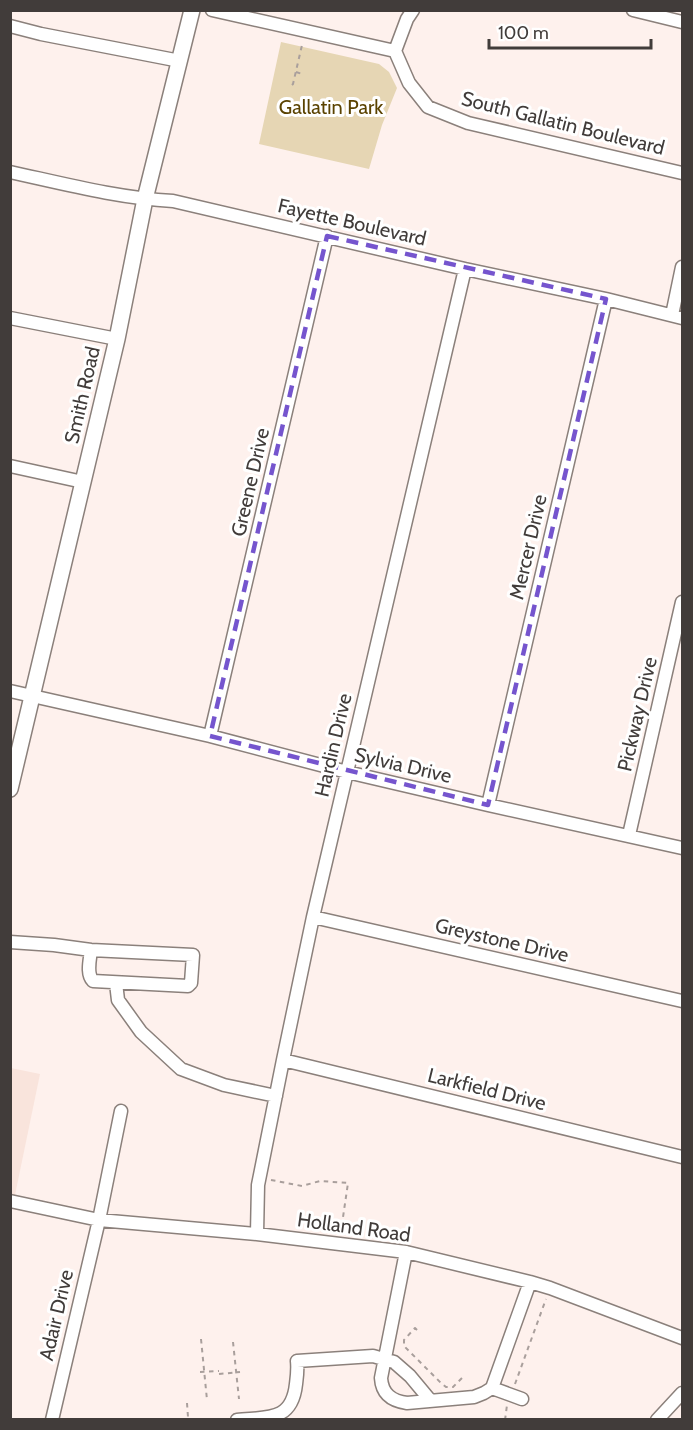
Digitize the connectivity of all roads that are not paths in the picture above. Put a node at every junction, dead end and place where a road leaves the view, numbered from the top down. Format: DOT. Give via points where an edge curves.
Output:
graph roads {
  1 [pos="192,10"];
  2 [pos="212,10"];
  3 [pos="413,10"];
  4 [pos="633,10"];
  5 [pos="271,17"];
  6 [pos="682,22"];
  7 [pos="10,26"];
  8 [pos="395,51"];
  9 [pos="180,61"];
  10 [pos="10,172"];
  11 [pos="682,173"];
  12 [pos="145,200"];
  13 [pos="327,236"];
  14 [pos="682,267"];
  15 [pos="465,269"];
  16 [pos="606,299"];
  17 [pos="677,316"];
  18 [pos="10,318"];
  19 [pos="117,339"];
  20 [pos="10,466"];
  21 [pos="83,482"];
  22 [pos="682,602"];
  23 [pos="10,691"];
  24 [pos="33,696"];
  25 [pos="210,736"];
  26 [pos="347,772"];
  27 [pos="10,789"];
  28 [pos="488,805"];
  29 [pos="629,835"];
  30 [pos="682,848"];
  31 [pos="313,917"];
  32 [pos="10,942"];
  33 [pos="91,950"];
  34 [pos="116,983"];
  35 [pos="682,1001"];
  36 [pos="283,1060"];
  37 [pos="276,1096"];
  38 [pos="121,1111"];
  39 [pos="682,1156"];
  40 [pos="10,1202"];
  41 [pos="99,1220"];
  42 [pos="258,1234"];
  43 [pos="406,1252"];
  44 [pos="530,1282"];
  45 [pos="682,1338"];
  46 [pos="385,1359"];
  47 [pos="492,1388"];
  48 [pos="682,1393"];
  49 [pos="522,1399"];
  50 [pos="430,1400"];
  51 [pos="52,1419"];
  52 [pos="237,1419"];
  53 [pos="657,1419"];
  1 -- 9 [label="main road, Smith Road"];
  2 -- 5 [label="street"];
  3 -- 8 [label="street"];
  4 -- 6 [label="street"];
  5 -- 8 [label="street"];
  7 -- 9 [label="street"];
  8 -- 11 [label="street, South Gallatin Boulevard" via="409,83 428,106 468,123"];
  9 -- 12 [label="main road, Smith Road"];
  10 -- 12 [label="street, Fayette Boulevard"];
  12 -- 13 [label="street, Fayette Boulevard" via="174,201"];
  12 -- 19 [label="main road, Smith Road"];
  13 -- 15 [label="street, Fayette Boulevard"];
  13 -- 25 [label="street, Greene Drive"];
  14 -- 17 [label="street"];
  15 -- 16 [label="street, Fayette Boulevard"];
  15 -- 26 [label="street, Hardin Drive"];
  16 -- 17 [label="street, Fayette Boulevard"];
  16 -- 28 [label="street, Mercer Drive"];
  18 -- 19 [label="street"];
  19 -- 21 [label="main road, Smith Road"];
  20 -- 21 [label="street"];
  21 -- 24 [label="main road, Smith Road"];
  22 -- 29 [label="street, Pickway Drive"];
  23 -- 24 [label="street, Sylvia Drive"];
  24 -- 25 [label="street, Sylvia Drive"];
  24 -- 27 [label="main road, Smith Road"];
  25 -- 26 [label="street, Sylvia Drive"];
  26 -- 28 [label="street, Sylvia Drive"];
  26 -- 31 [label="street, Hardin Drive"];
  28 -- 29 [label="street, Sylvia Drive"];
  29 -- 30 [label="street, Sylvia Drive"];
  31 -- 35 [label="street, Greystone Drive"];
  31 -- 36 [label="street, Hardin Drive"];
  32 -- 33 [label="street"];
  33 -- 34 [label="street" via="90,978"];
  33 -- 34 [label="street" via="192,955 188,986"];
  34 -- 37 [label="street" via="118,1000 141,1032 182,1069 224,1085"];
  36 -- 37 [label="street, Hardin Drive"];
  36 -- 39 [label="street, Larkfield Drive"];
  37 -- 42 [label="street, Hardin Drive" via="258,1185"];
  38 -- 41 [label="street, Adair Drive"];
  40 -- 41 [label="street, Holland Road"];
  41 -- 42 [label="street, Holland Road"];
  41 -- 51 [label="street, Adair Drive"];
  42 -- 43 [label="street, Holland Road"];
  43 -- 44 [label="street, Holland Road"];
  43 -- 46 [label="street"];
  44 -- 45 [label="street, Holland Road"];
  44 -- 47 [label="street"];
  46 -- 50 [label="street" via="394,1362"];
  46 -- 50 [label="street" via="381,1382 389,1397 407,1403"];
  46 -- 52 [label="street" via="373,1356 297,1361 295,1396 288,1409 275,1416"];
  47 -- 49 [label="street"];
  47 -- 50 [label="street" via="474,1397"];
  48 -- 53 [label="street"];
}
